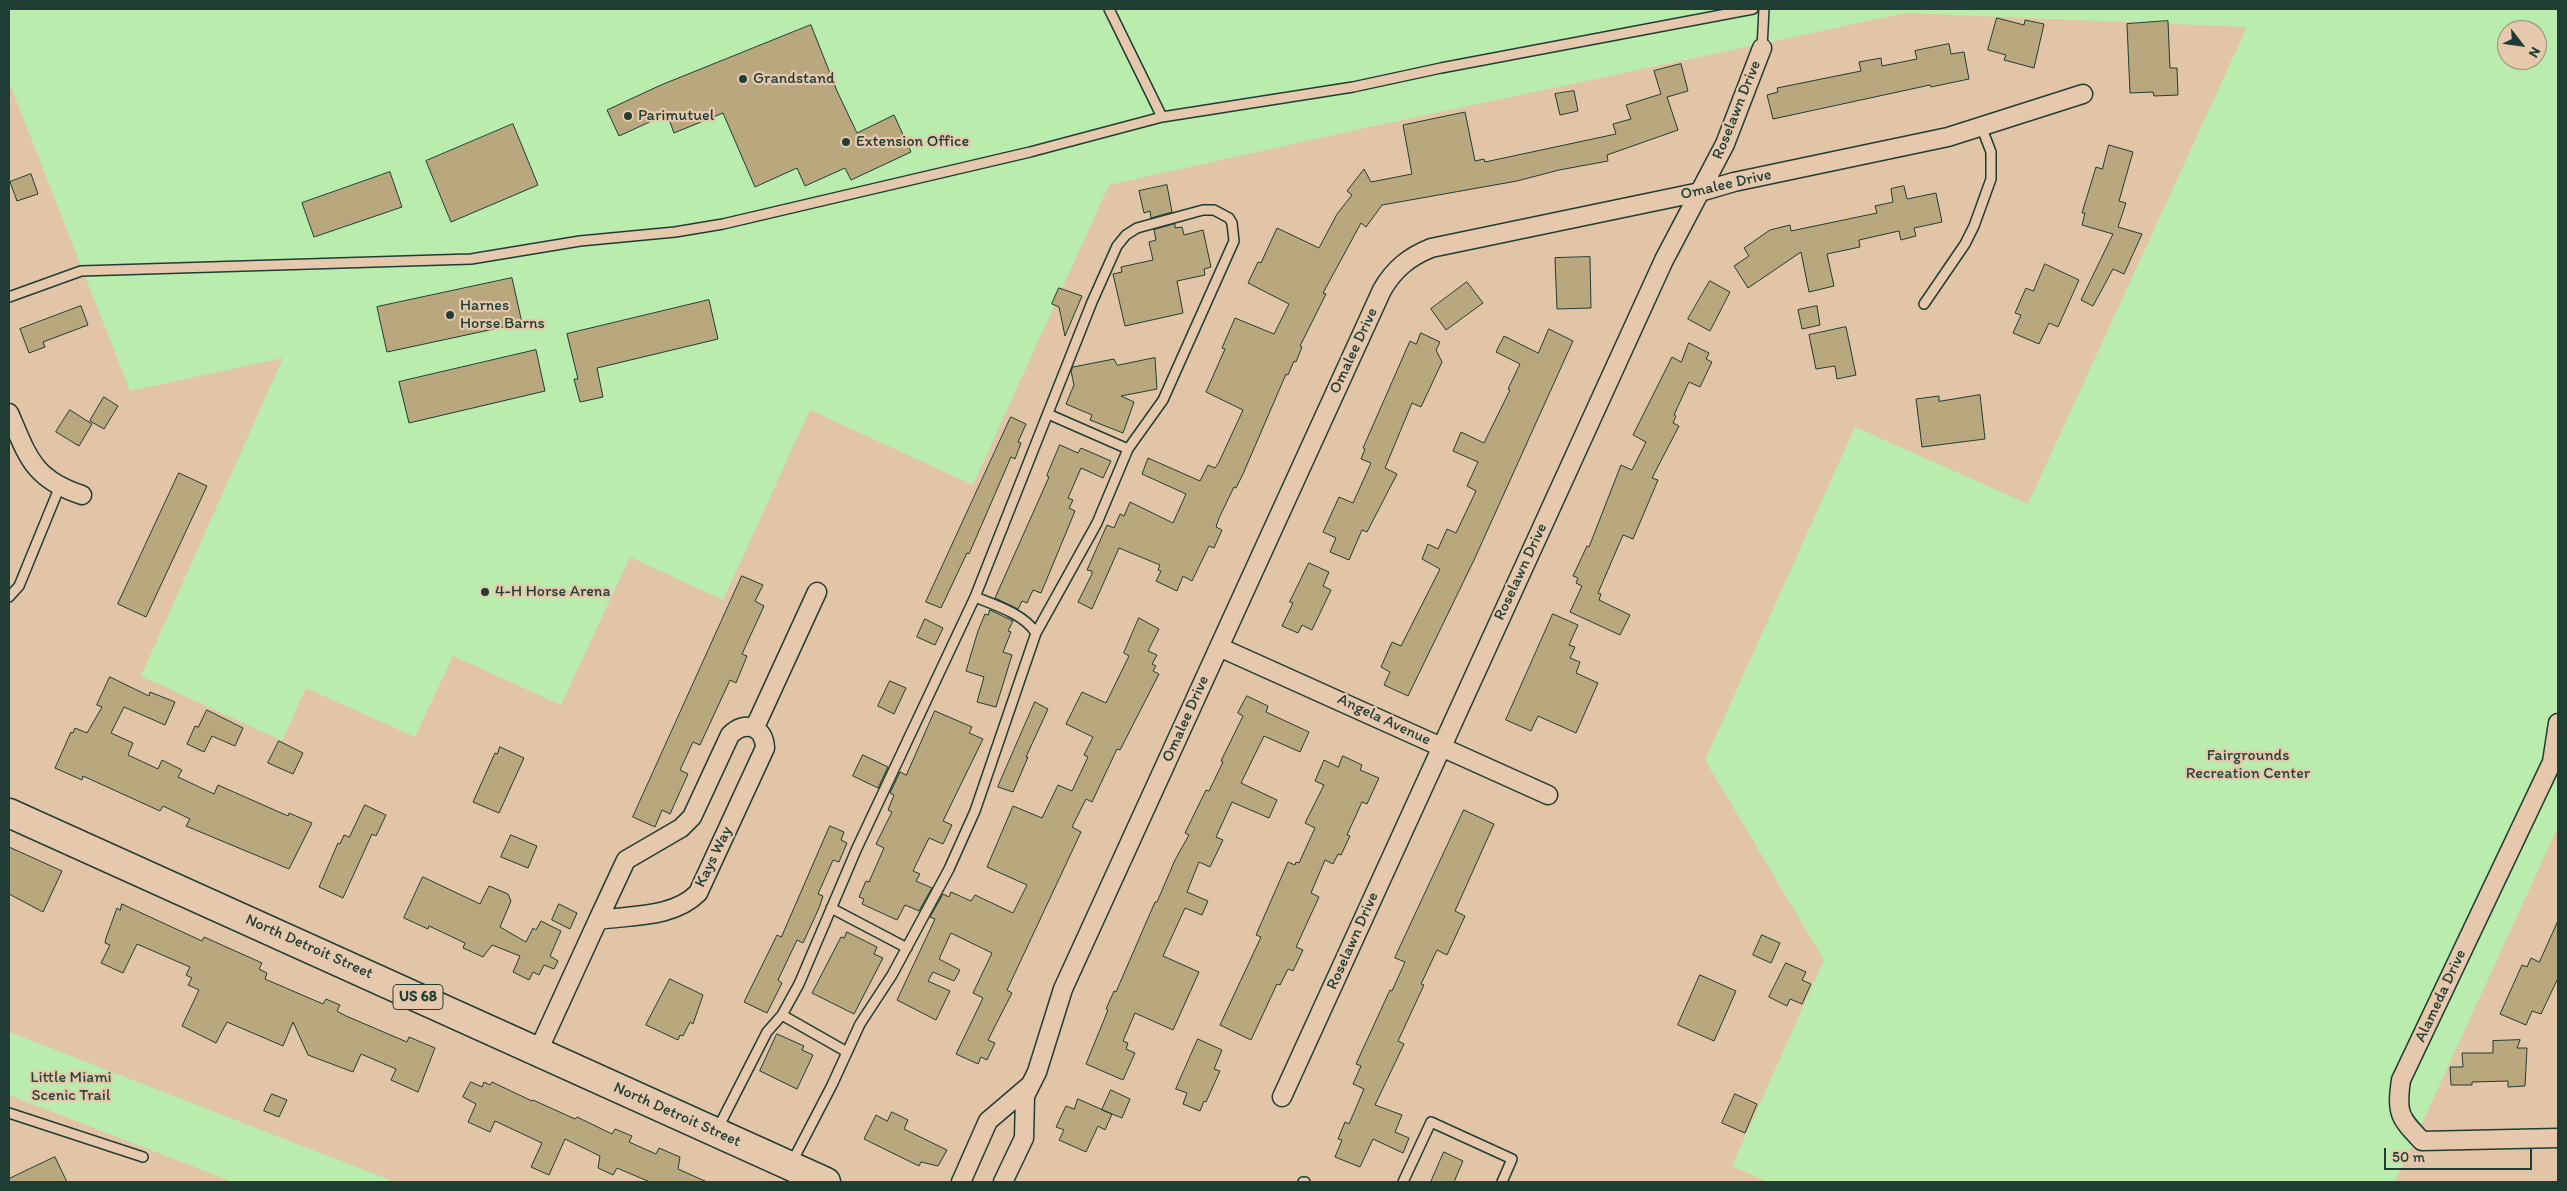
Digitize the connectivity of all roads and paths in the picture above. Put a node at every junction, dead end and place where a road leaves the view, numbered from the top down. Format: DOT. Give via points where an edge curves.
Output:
graph roads {
  1 [pos="1109,9"];
  2 [pos="1754,9"];
  3 [pos="1764,9"];
  4 [pos="1762,48"];
  5 [pos="2083,94"];
  6 [pos="1162,116"];
  7 [pos="1981,126"];
  8 [pos="1700,192"];
  9 [pos="9,297"];
  10 [pos="1924,304"];
  11 [pos="9,413"];
  12 [pos="1048,414"];
  13 [pos="1128,449"];
  14 [pos="60,486"];
  15 [pos="82,494"];
  16 [pos="817,592"];
  17 [pos="9,597"];
  18 [pos="975,597"];
  19 [pos="1036,634"];
  20 [pos="1219,647"];
  21 [pos="2558,723"];
  22 [pos="754,727"];
  23 [pos="1442,747"];
  24 [pos="1548,795"];
  25 [pos="9,813"];
  26 [pos="831,908"];
  27 [pos="598,920"];
  28 [pos="907,948"];
  29 [pos="782,1015"];
  30 [pos="538,1051"];
  31 [pos="847,1052"];
  32 [pos="1029,1086"];
  33 [pos="1282,1097"];
  34 [pos="9,1113"];
  35 [pos="716,1132"];
  36 [pos="2558,1138"];
  37 [pos="143,1158"];
  38 [pos="790,1166"];
  39 [pos="826,1182"];
  40 [pos="961,1182"];
  41 [pos="1003,1182"];
  42 [pos="1403,1182"];
  43 [pos="1502,1182"];
  1 -- 6 [label="lane"];
  2 -- 6 [label="lane" via="1353,87"];
  3 -- 4 [label="lane"];
  4 -- 8 [label="street, Roselawn Drive" via="1725,144"];
  5 -- 7 [label="street, Omalee Drive"];
  6 -- 9 [label="lane" via="1030,152 723,224 675,232 580,240 471,260 81,271"];
  7 -- 8 [label="street, Omalee Drive" via="1948,137"];
  7 -- 10 [label="lane" via="1991,152 1991,179 1965,244"];
  8 -- 20 [label="street, Omalee Drive" via="1431,248 1399,266 1382,290"];
  8 -- 23 [label="street, Roselawn Drive" via="1664,260"];
  11 -- 14 [label="street" via="27,455 50,481"];
  12 -- 13 [label="lane"];
  12 -- 13 [label="lane" via="1092,302 1126,235 1151,222 1203,210 1224,214 1232,223 1234,241 1163,400"];
  12 -- 18 [label="lane"];
  13 -- 19 [label="lane" via="1097,523"];
  14 -- 15 [label="street"];
  14 -- 17 [label="lane" via="19,586"];
  16 -- 22 [label="street"];
  18 -- 19 [label="lane" via="1010,612 1033,628"];
  18 -- 26 [label="lane"];
  19 -- 28 [label="lane" via="975,811"];
  20 -- 23 [label="street, Angela Avenue"];
  20 -- 32 [label="street, Omalee Drive" via="1063,989 1037,1072"];
  21 -- 36 [label="street, Alameda Drive" via="2552,762 2401,1080 2398,1105 2405,1123 2422,1141"];
  22 -- 27 [label="street" via="738,728 730,735 692,817 681,828 626,860"];
  22 -- 27 [label="street, Kays Way" via="765,739 765,748 698,893 674,910"];
  23 -- 24 [label="street, Angela Avenue"];
  23 -- 33 [label="street, Roselawn Drive"];
  25 -- 30 [label="highway, North Detroit Street / US 68"];
  26 -- 28 [label="lane"];
  26 -- 29 [label="lane" via="799,984"];
  27 -- 30 [label="street"];
  28 -- 31 [label="lane" via="860,1024"];
  29 -- 31 [label="lane"];
  29 -- 35 [label="lane" via="767,1032"];
  30 -- 35 [label="highway, North Detroit Street / US 68"];
  31 -- 38 [label="lane"];
  32 -- 40 [label="street, Omalee Drive" via="988,1121"];
  32 -- 41 [label="street, Omalee Drive" via="1023,1107 1024,1138"];
  34 -- 37 [label="lane"];
  35 -- 38 [label="highway, North Detroit Street / US 68"];
  38 -- 39 [label="highway, North Detroit Street / US 68"];
  42 -- 43 [label="lane" via="1431,1122 1512,1160"];
}
